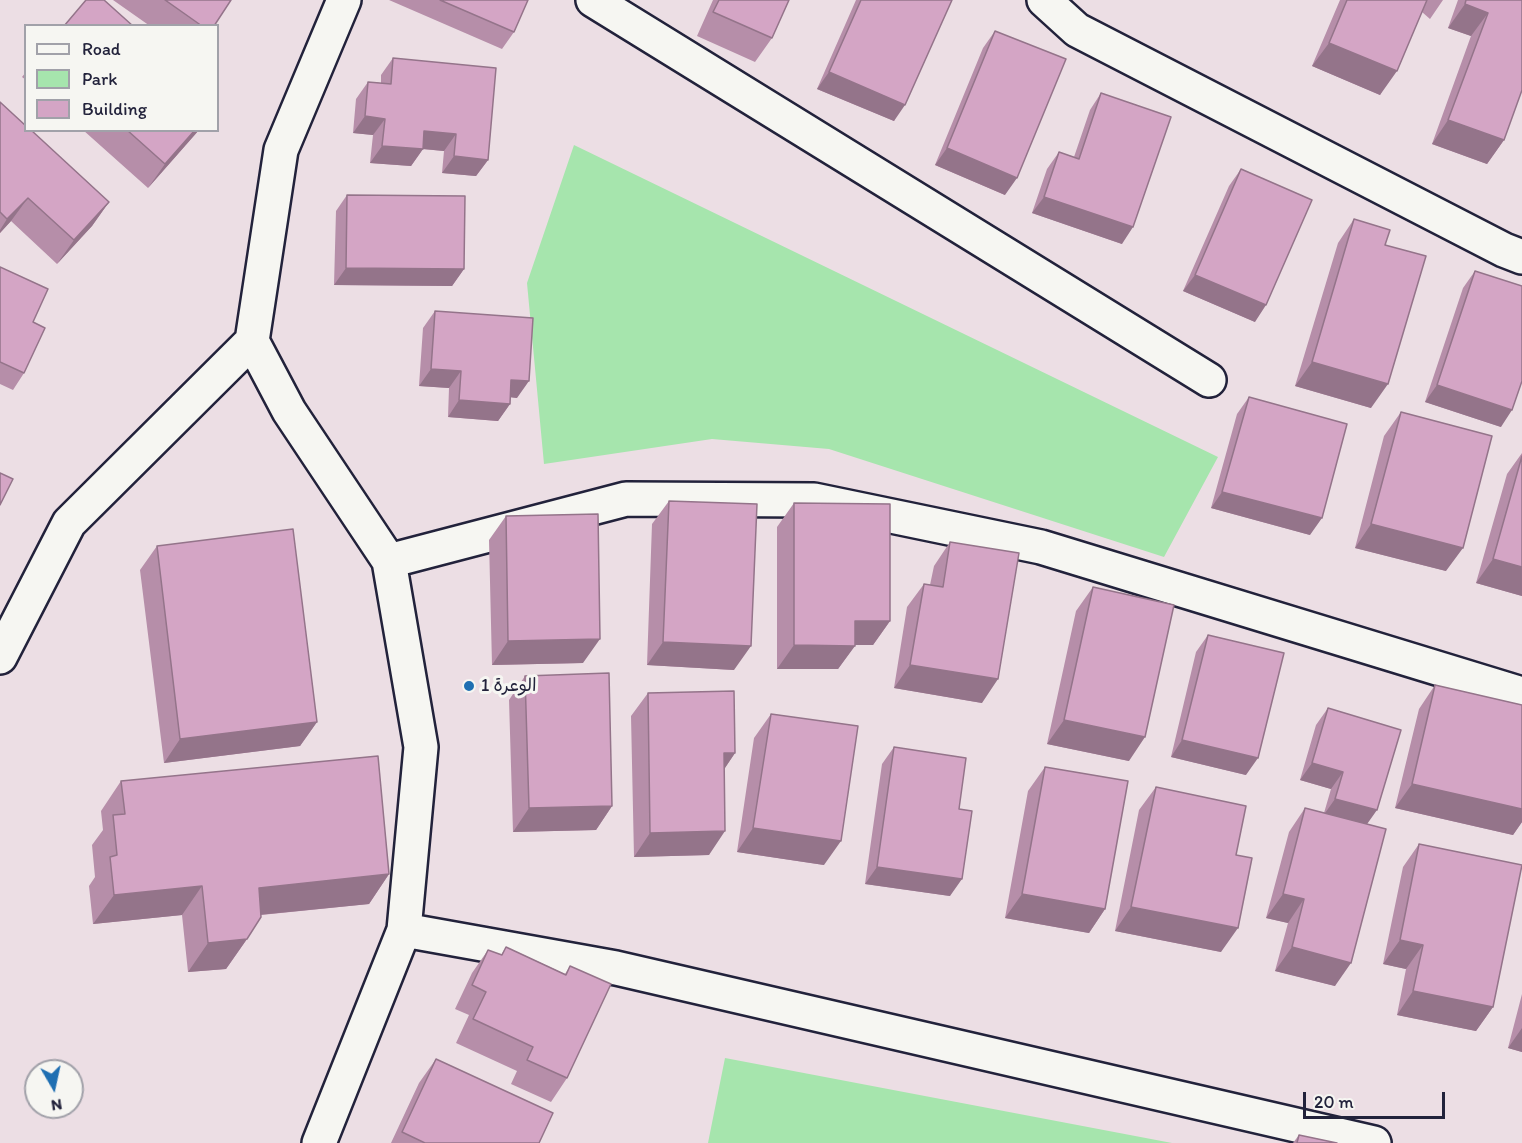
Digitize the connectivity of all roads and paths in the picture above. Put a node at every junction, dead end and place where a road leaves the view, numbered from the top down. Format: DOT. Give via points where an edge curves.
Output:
graph roads {
  1 [pos="344,0"];
  2 [pos="593,0"];
  3 [pos="1044,0"];
  4 [pos="1522,257"];
  5 [pos="252,341"];
  6 [pos="1209,380"];
  7 [pos="389,561"];
  8 [pos="0,657"];
  9 [pos="1522,694"];
  10 [pos="404,930"];
  11 [pos="319,1143"];
  12 [pos="1374,1143"];
  1 -- 5 [label="street" via="281,150"];
  2 -- 6 [label="street"];
  3 -- 4 [label="street" via="1077,30"];
  5 -- 7 [label="street" via="289,411"];
  5 -- 8 [label="street" via="69,523"];
  7 -- 9 [label="street" via="626,499 814,500 1041,547"];
  7 -- 10 [label="street" via="421,747"];
  10 -- 11 [label="street"];
  10 -- 12 [label="street" via="616,968"];
}
